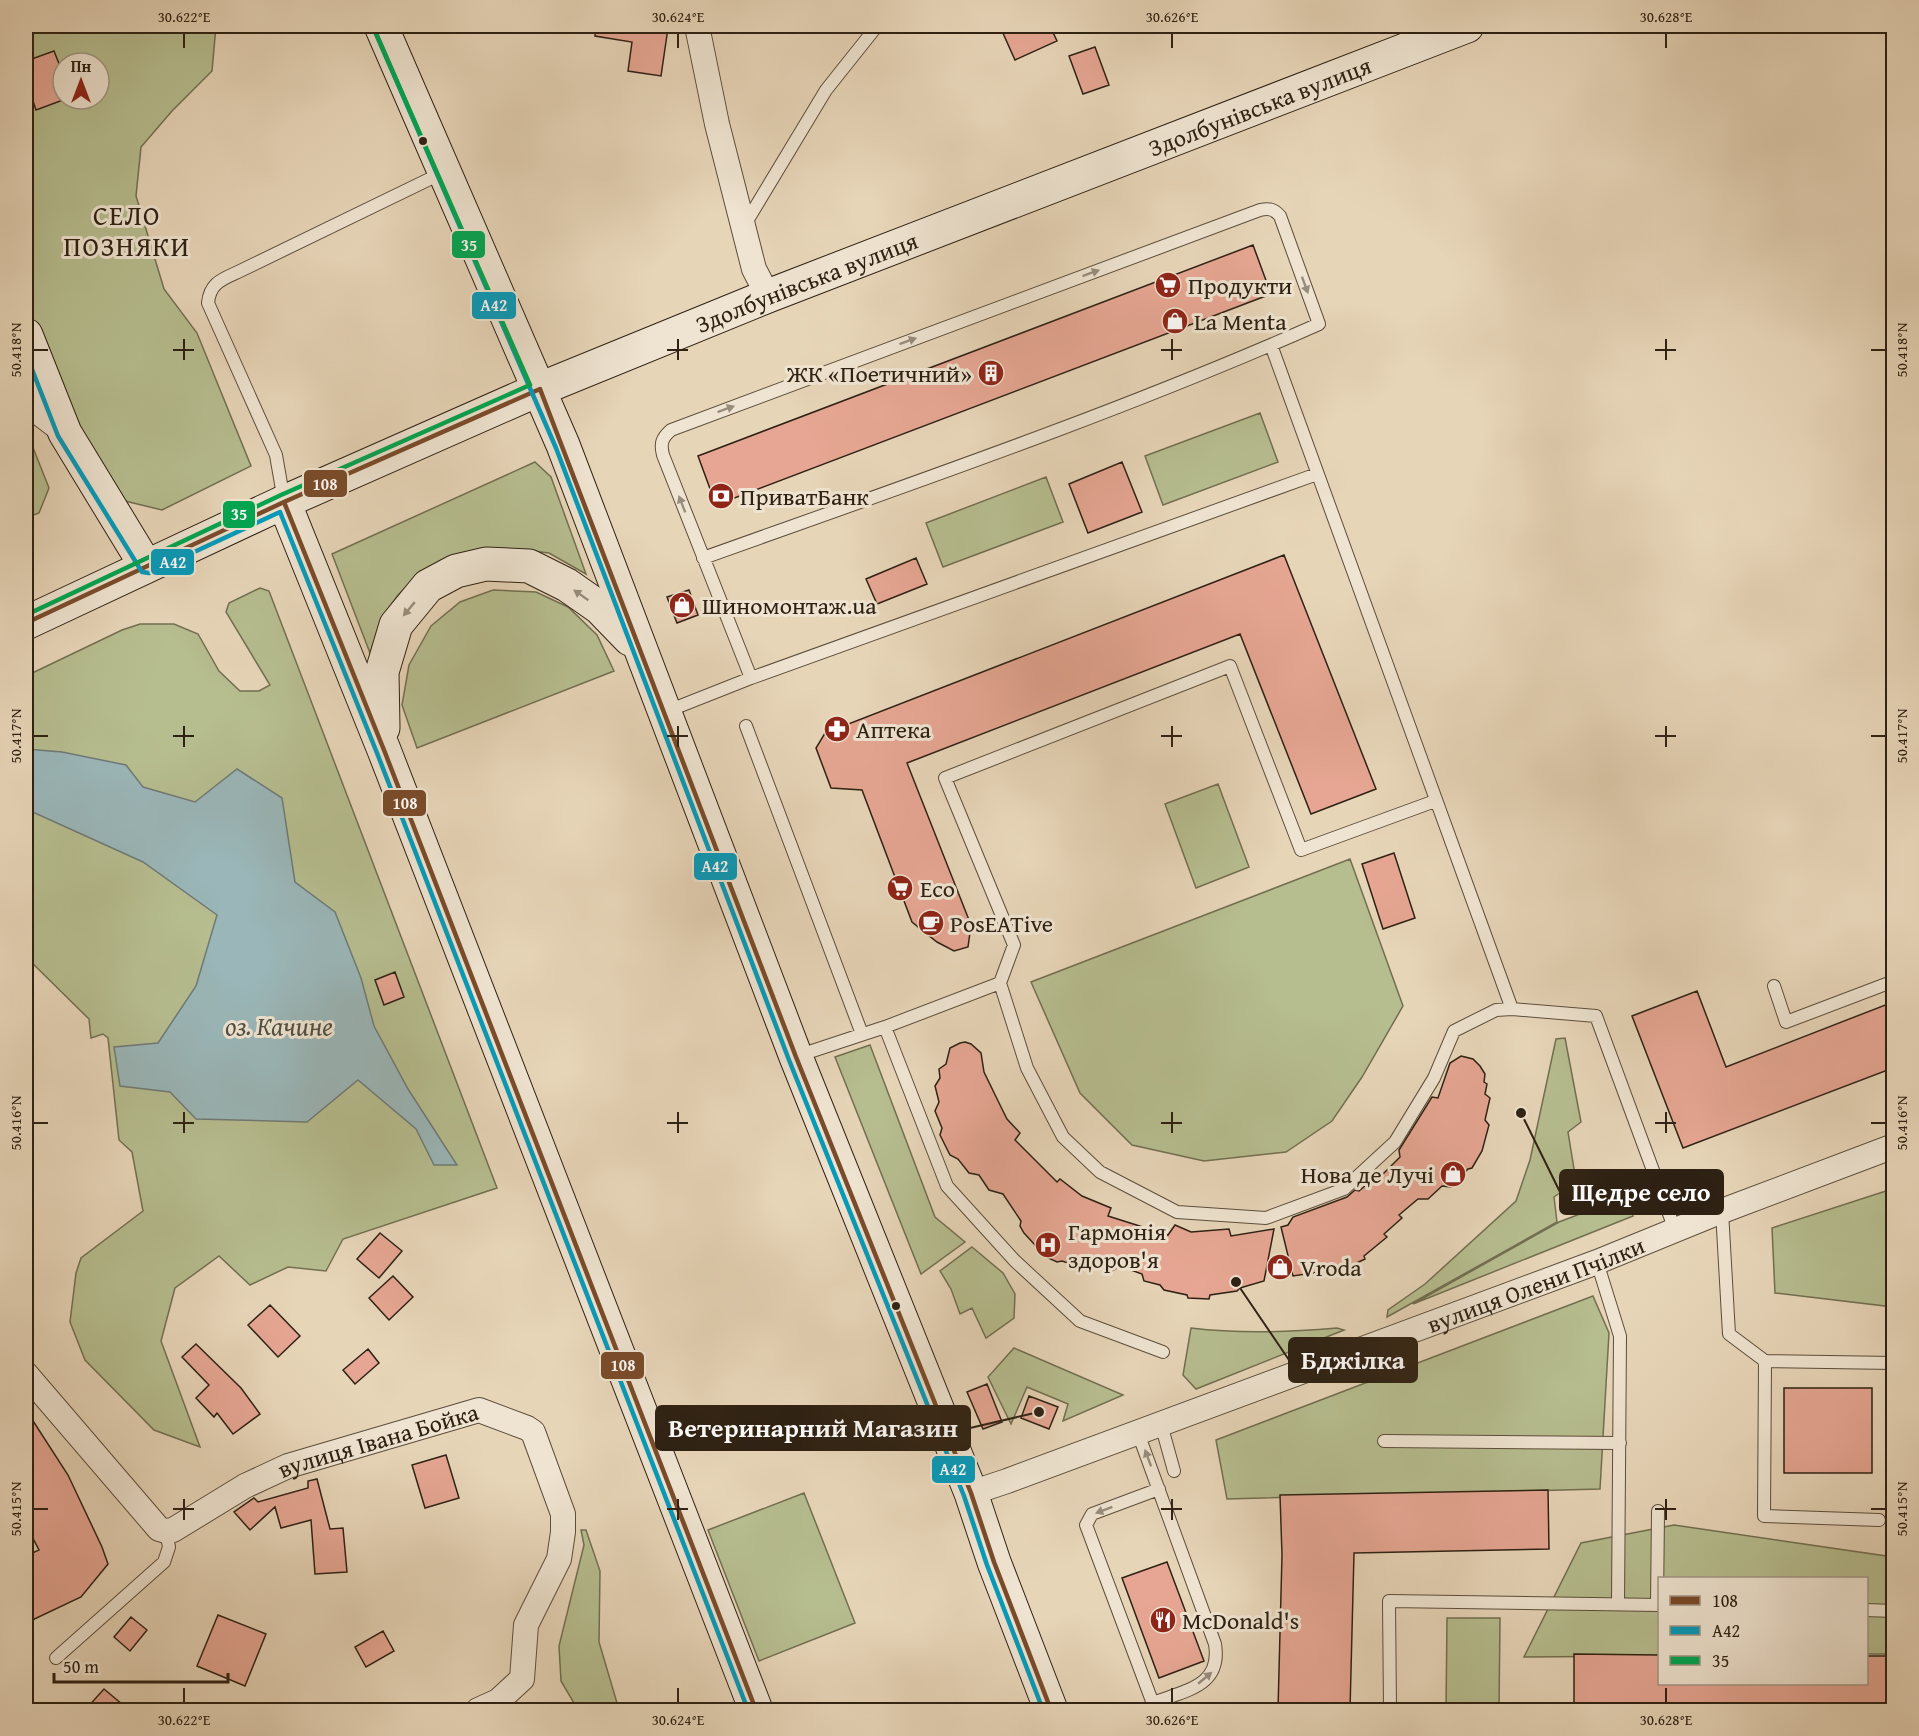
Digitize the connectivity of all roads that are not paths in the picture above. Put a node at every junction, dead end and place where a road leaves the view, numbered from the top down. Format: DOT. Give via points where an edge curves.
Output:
graph roads {
  1 [pos="381,26"];
  2 [pos="697,26"];
  3 [pos="876,26"];
  4 [pos="1467,26"];
  5 [pos="444,172"];
  6 [pos="743,227"];
  7 [pos="768,296"];
  8 [pos="26,335"];
  9 [pos="1271,345"];
  10 [pos="540,389"];
  11 [pos="26,403"];
  12 [pos="65,433"];
  13 [pos="1317,474"];
  14 [pos="284,502"];
  15 [pos="704,558"];
  16 [pos="146,566"];
  17 [pos="26,622"];
  18 [pos="639,649"];
  19 [pos="751,678"];
  20 [pos="664,713"];
  21 [pos="746,726"];
  22 [pos="384,750"];
  23 [pos="1436,801"];
  24 [pos="1893,981"];
  25 [pos="1000,983"];
  26 [pos="1774,986"];
  27 [pos="1512,1009"];
  28 [pos="885,1028"];
  29 [pos="862,1034"];
  30 [pos="796,1057"];
  31 [pos="1893,1146"];
  32 [pos="1722,1211"];
  33 [pos="1675,1230"];
  34 [pos="1597,1262"];
  35 [pos="1163,1352"];
  36 [pos="1765,1361"];
  37 [pos="1893,1363"];
  38 [pos="26,1374"];
  39 [pos="1161,1424"];
  40 [pos="1138,1432"];
  41 [pos="1384,1441"];
  42 [pos="1620,1443"];
  43 [pos="1174,1471"];
  44 [pos="1159,1489"];
  45 [pos="971,1493"];
  46 [pos="1658,1511"];
  47 [pos="1879,1520"];
  48 [pos="166,1532"];
  49 [pos="1618,1603"];
  50 [pos="1658,1605"];
  51 [pos="1868,1610"];
  52 [pos="1893,1611"];
  53 [pos="56,1658"];
  54 [pos="1154,1707"];
  55 [pos="478,1710"];
  56 [pos="756,1710"];
  57 [pos="1050,1710"];
  58 [pos="1390,1710"];
  1 -- 5 [label="main road"];
  2 -- 6 [label="street"];
  3 -- 6 [label="lane" via="826,90"];
  4 -- 7 [label="main road, Здолбунівська вулиця"];
  5 -- 10 [label="main road"];
  5 -- 14 [label="lane" via="240,271 209,292 208,303 276,455"];
  6 -- 7 [label="street" via="754,269"];
  7 -- 10 [label="main road, Здолбунівська вулиця"];
  8 -- 12 [label="main road"];
  9 -- 13 [label="lane"];
  9 -- 15 [label="lane" via="1038,438"];
  15 -- 9 [label="lane, one-way" via="660,445 671,430 1269,208 1280,216 1319,324"];
  10 -- 14 [label="main road, Здолбунівська вулиця"];
  10 -- 18 [label="main road"];
  11 -- 12 [label="street"];
  12 -- 16 [label="main road"];
  13 -- 19 [label="lane"];
  13 -- 23 [label="lane"];
  14 -- 16 [label="main road, Здолбунівська вулиця"];
  14 -- 22 [label="main road"];
  15 -- 19 [label="lane"];
  16 -- 17 [label="main road, Здолбунівська вулиця"];
  18 -- 20 [label="main road"];
  18 -- 22 [label="main road, one-way" via="600,608 529,566 486,564 456,571 428,586 396,625 382,672"];
  19 -- 20 [label="lane"];
  20 -- 30 [label="main road"];
  21 -- 29 [label="lane"];
  22 -- 56 [label="main road"];
  23 -- 25 [label="lane" via="1301,850 1230,666 945,778 1014,945"];
  23 -- 27 [label="lane"];
  24 -- 26 [label="lane" via="1786,1022"];
  25 -- 27 [label="lane" via="1026,1068 1057,1127 1100,1172 1177,1212 1266,1218 1344,1189 1395,1142 1434,1078 1455,1031 1496,1010"];
  25 -- 28 [label="lane"];
  27 -- 33 [label="lane" via="1596,1016"];
  28 -- 29 [label="lane"];
  28 -- 35 [label="lane" via="948,1186 1015,1261 1080,1321"];
  29 -- 30 [label="lane"];
  30 -- 45 [label="main road"];
  31 -- 32 [label="street, вулиця Олени Пчілки"];
  32 -- 33 [label="street, вулиця Олени Пчілки"];
  32 -- 36 [label="lane" via="1729,1334"];
  33 -- 34 [label="street, вулиця Олени Пчілки"];
  34 -- 39 [label="street, вулиця Олени Пчілки"];
  34 -- 42 [label="lane" via="1620,1336"];
  36 -- 37 [label="lane"];
  36 -- 47 [label="lane" via="1764,1516"];
  38 -- 48 [label="street" via="159,1529"];
  39 -- 40 [label="street, вулиця Олени Пчілки"];
  39 -- 43 [label="lane"];
  44 -- 40 [label="lane, one-way"];
  40 -- 45 [label="street, вулиця Олени Пчілки"];
  41 -- 42 [label="lane"];
  42 -- 49 [label="lane"];
  54 -- 44 [label="lane, one-way" via="1204,1682 1215,1667 1217,1655"];
  44 -- 54 [label="lane, one-way" via="1092,1515 1086,1525"];
  45 -- 57 [label="main road"];
  46 -- 50 [label="lane"];
  48 -- 53 [label="lane" via="169,1546 164,1562"];
  48 -- 55 [label="street, вулиця Івана Бойка" via="288,1466 468,1413 479,1410 527,1428 538,1440 563,1514 559,1559 526,1625 522,1679 498,1701"];
  49 -- 50 [label="lane"];
  49 -- 58 [label="lane" via="1389,1601"];
  51 -- 52 [label="lane"];
}
